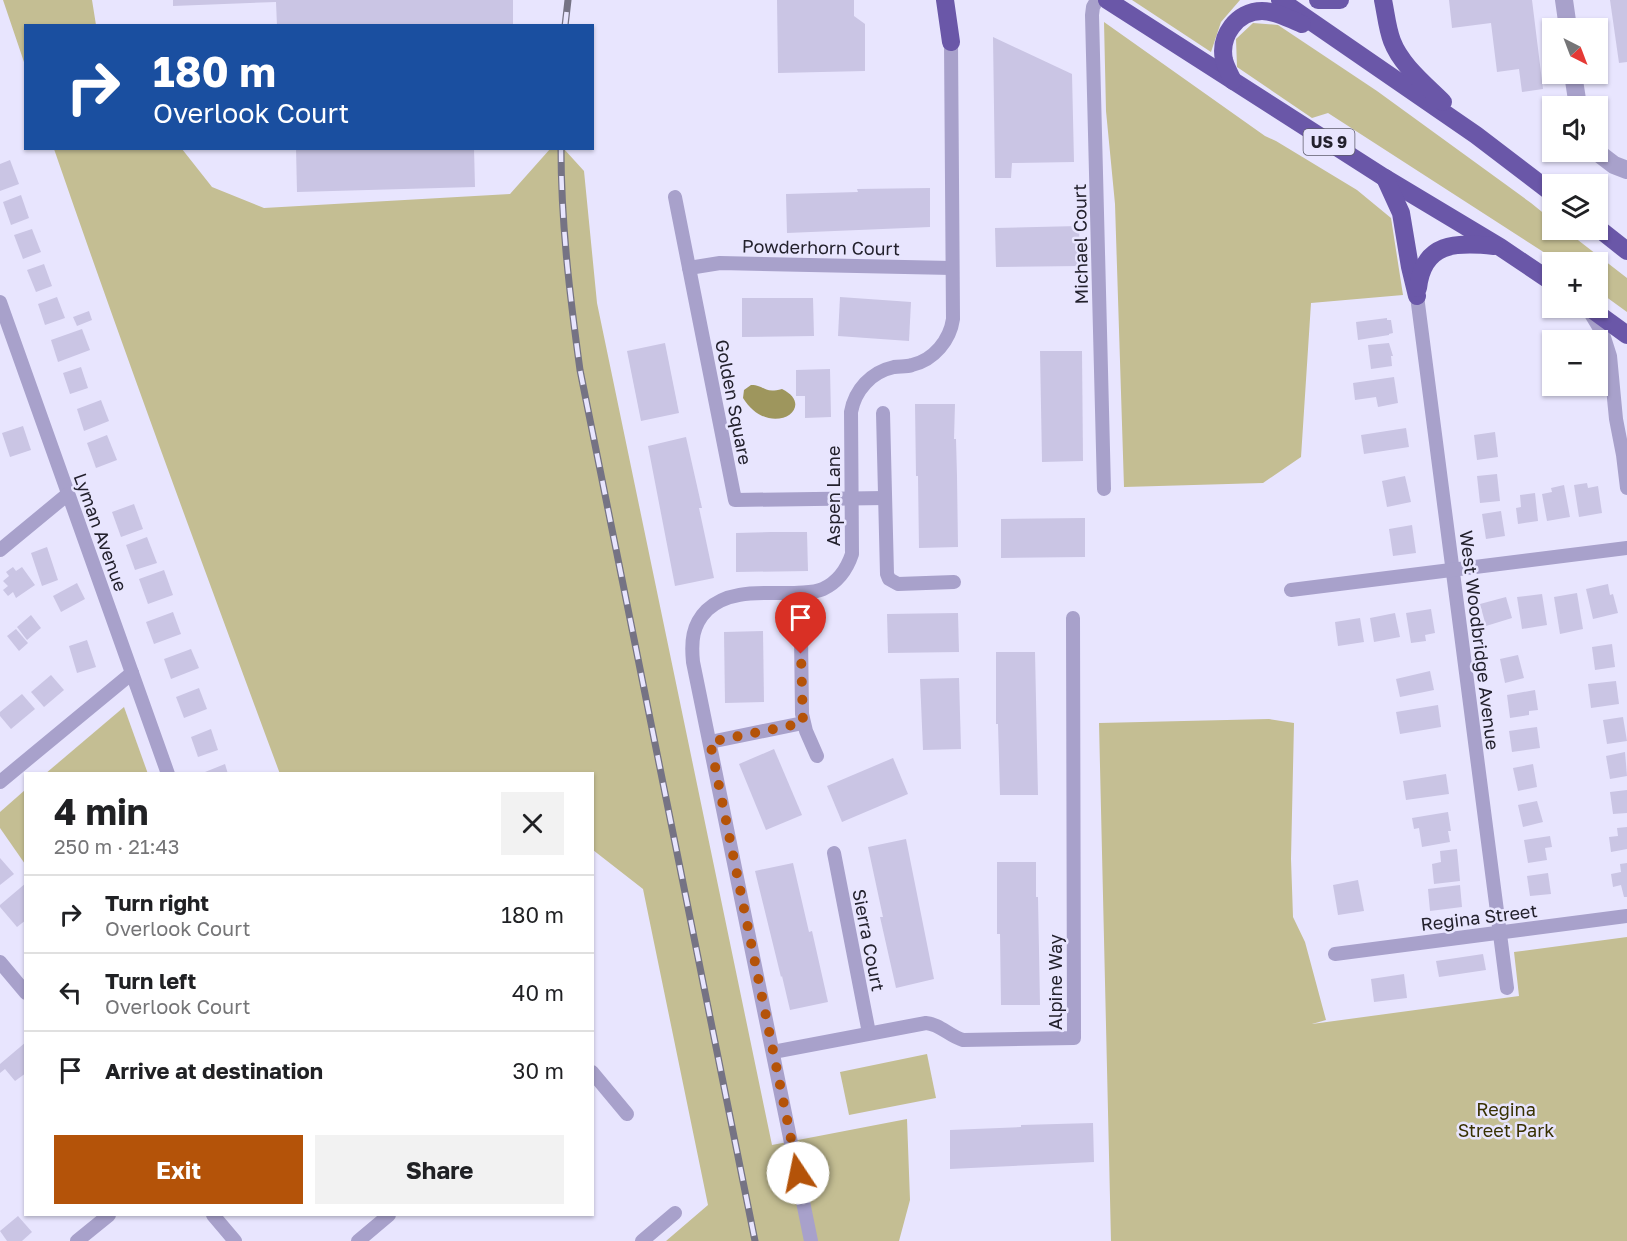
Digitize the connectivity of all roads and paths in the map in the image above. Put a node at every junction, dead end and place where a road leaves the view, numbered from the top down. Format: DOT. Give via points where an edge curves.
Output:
graph roads {
  1 [pos="945,0"];
  2 [pos="955,0"];
  3 [pos="1097,0"];
  4 [pos="1107,0"];
  5 [pos="1280,0"];
  6 [pos="1318,0"];
  7 [pos="1340,0"];
  8 [pos="1383,0"];
  9 [pos="1564,0"];
  10 [pos="1567,18"];
  11 [pos="1339,40"];
  12 [pos="951,42"];
  13 [pos="1233,81"];
  14 [pos="1476,135"];
  15 [pos="1608,160"];
  16 [pos="1627,170"];
  17 [pos="1385,178"];
  18 [pos="1542,185"];
  19 [pos="675,197"];
  20 [pos="1608,236"];
  21 [pos="1500,247"];
  22 [pos="1627,251"];
  23 [pos="689,267"];
  24 [pos="952,268"];
  25 [pos="1542,275"];
  26 [pos="1417,296"];
  27 [pos="1,307"];
  28 [pos="1594,318"];
  29 [pos="1602,318"];
  30 [pos="1627,335"];
  31 [pos="883,413"];
  32 [pos="1627,488"];
  33 [pos="1104,489"];
  34 [pos="68,494"];
  35 [pos="852,498"];
  36 [pos="885,498"];
  37 [pos="1627,548"];
  38 [pos="0,550"];
  39 [pos="1453,570"];
  40 [pos="954,582"];
  41 [pos="1291,590"];
  42 [pos="1072,618"];
  43 [pos="801,634"];
  44 [pos="132,673"];
  45 [pos="803,723"];
  46 [pos="710,742"];
  47 [pos="817,756"];
  48 [pos="167,772"];
  49 [pos="0,782"];
  50 [pos="834,853"];
  51 [pos="1627,916"];
  52 [pos="1499,932"];
  53 [pos="1335,954"];
  54 [pos="0,962"];
  55 [pos="1507,988"];
  56 [pos="24,991"];
  57 [pos="869,1034"];
  58 [pos="773,1052"];
  59 [pos="594,1074"];
  60 [pos="627,1114"];
  61 [pos="675,1213"];
  62 [pos="108,1216"];
  63 [pos="214,1216"];
  64 [pos="388,1216"];
  65 [pos="78,1241"];
  66 [pos="235,1241"];
  67 [pos="358,1241"];
  68 [pos="642,1241"];
  69 [pos="812,1241"];
  1 -- 12 [label="highway"];
  2 -- 12 [label="highway"];
  3 -- 33 [label="street, Michael Court" via="1092,15"];
  4 -- 13 [label="highway, US 9"];
  5 -- 11 [label="highway"];
  6 -- 7 [label="highway"];
  8 -- 14 [label="highway" via="1397,52"];
  9 -- 10 [label="street"];
  11 -- 13 [label="highway" via="1277,14 1261,11 1245,15 1229,29 1224,43 1224,59"];
  11 -- 14 [label="highway"];
  12 -- 24 [label="street, Aspen Lane"];
  13 -- 17 [label="highway, US 9"];
  14 -- 18 [label="highway"];
  15 -- 16 [label="street"];
  17 -- 21 [label="highway, US 9"];
  17 -- 26 [label="highway" via="1401,213"];
  19 -- 23 [label="street, Golden Square"];
  20 -- 22 [label="highway"];
  21 -- 25 [label="highway, US 9"];
  21 -- 26 [label="highway" via="1462,244 1440,250 1423,267"];
  23 -- 24 [label="street, Powderhorn Court" via="720,263"];
  23 -- 35 [label="street, Golden Square" via="735,500"];
  24 -- 35 [label="street, Aspen Lane" via="953,319 944,344 921,362 877,374 856,394 851,412"];
  26 -- 39 [label="street, West Woodbridge Avenue"];
  27 -- 34 [label="street, Lyman Avenue"];
  28 -- 32 [label="street" via="1610,356"];
  29 -- 30 [label="highway"];
  31 -- 36 [label="street"];
  34 -- 38 [label="street"];
  34 -- 44 [label="street, Lyman Avenue"];
  35 -- 36 [label="street"];
  35 -- 46 [label="street, Aspen Lane" via="852,554 831,585 813,592 728,597 711,606 698,621 692,650"];
  36 -- 40 [label="street" via="889,579 898,584"];
  37 -- 39 [label="street"];
  39 -- 41 [label="street"];
  39 -- 52 [label="street, West Woodbridge Avenue"];
  42 -- 57 [label="street, Alpine Way" via="1074,1038 963,1040 926,1023"];
  43 -- 45 [label="street"];
  44 -- 48 [label="street, Lyman Avenue"];
  44 -- 49 [label="street"];
  45 -- 46 [label="street"];
  45 -- 47 [label="street"];
  46 -- 58 [label="street, Aspen Lane"];
  50 -- 57 [label="street, Sierra Court"];
  51 -- 52 [label="street, Regina Street"];
  52 -- 53 [label="street, Regina Street"];
  52 -- 55 [label="street, West Woodbridge Avenue"];
  54 -- 56 [label="street"];
  57 -- 58 [label="street, Alpine Way"];
  58 -- 69 [label="street, Aspen Lane"];
  59 -- 60 [label="street"];
  61 -- 68 [label="street"];
  62 -- 65 [label="street"];
  63 -- 66 [label="street"];
  64 -- 67 [label="street"];
}
